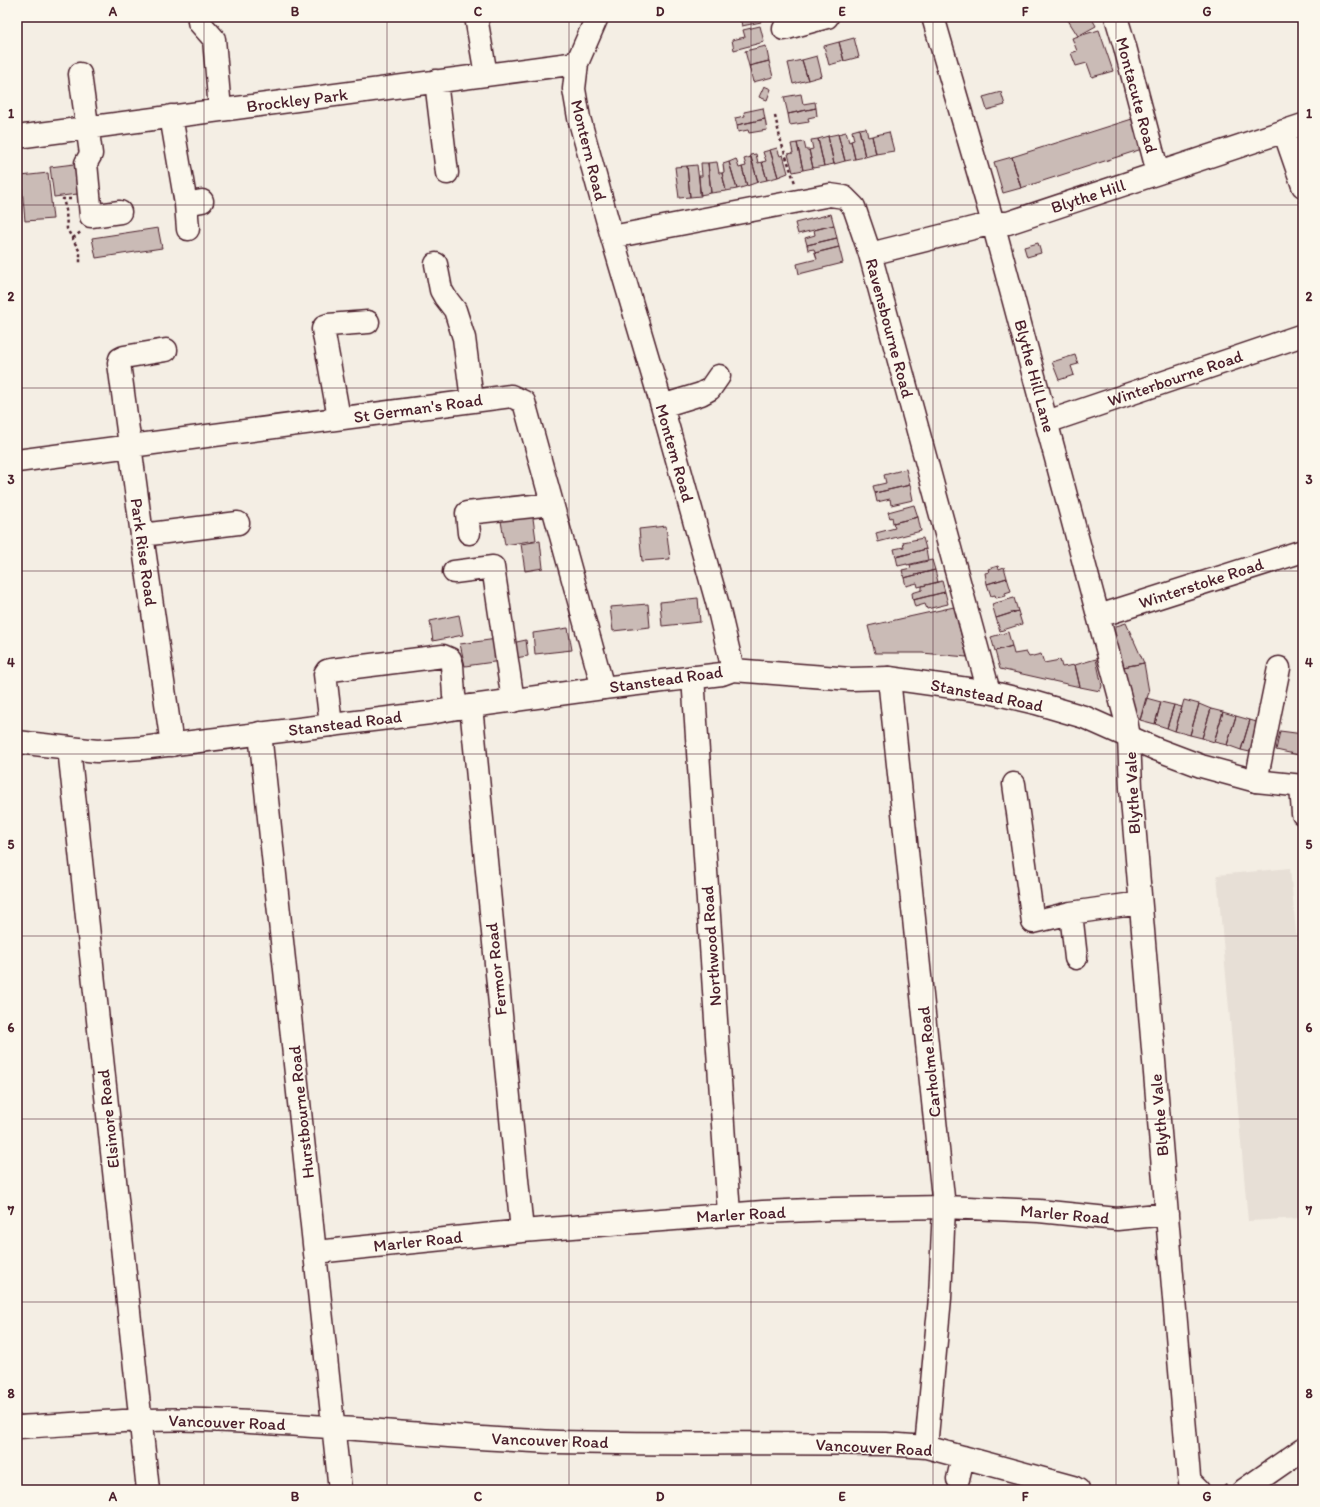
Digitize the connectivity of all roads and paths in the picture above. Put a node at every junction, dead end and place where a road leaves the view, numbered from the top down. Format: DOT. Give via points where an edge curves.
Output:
graph roads {
  1 [pos="199,17"];
  2 [pos="476,17"];
  3 [pos="597,17"];
  4 [pos="828,17"];
  5 [pos="933,17"];
  6 [pos="1116,17"];
  7 [pos="784,29"];
  8 [pos="577,63"];
  9 [pos="80,74"];
  10 [pos="486,75"];
  11 [pos="436,81"];
  12 [pos="220,110"];
  13 [pos="171,116"];
  14 [pos="775,116"];
  15 [pos="87,128"];
  16 [pos="1294,128"];
  17 [pos="17,137"];
  18 [pos="1158,173"];
  19 [pos="447,174"];
  20 [pos="1303,186"];
  21 [pos="64,199"];
  22 [pos="801,200"];
  23 [pos="120,212"];
  24 [pos="993,223"];
  25 [pos="188,229"];
  26 [pos="612,237"];
  27 [pos="870,254"];
  28 [pos="80,264"];
  29 [pos="436,264"];
  30 [pos="368,322"];
  31 [pos="1303,335"];
  32 [pos="166,350"];
  33 [pos="719,376"];
  34 [pos="472,400"];
  35 [pos="662,406"];
  36 [pos="339,418"];
  37 [pos="1047,422"];
  38 [pos="130,446"];
  39 [pos="17,461"];
  40 [pos="552,504"];
  41 [pos="238,523"];
  42 [pos="469,533"];
  43 [pos="142,535"];
  44 [pos="1303,551"];
  45 [pos="454,572"];
  46 [pos="1099,616"];
  47 [pos="1280,668"];
  48 [pos="733,670"];
  49 [pos="693,677"];
  50 [pos="889,678"];
  51 [pos="603,688"];
  52 [pos="989,692"];
  53 [pos="513,700"];
  54 [pos="464,707"];
  55 [pos="331,725"];
  56 [pos="260,733"];
  57 [pos="1129,737"];
  58 [pos="17,742"];
  59 [pos="172,745"];
  60 [pos="69,748"];
  61 [pos="1256,781"];
  62 [pos="1014,784"];
  63 [pos="1302,786"];
  64 [pos="1303,814"];
  65 [pos="1140,903"];
  66 [pos="1071,913"];
  67 [pos="1076,958"];
  68 [pos="944,1207"];
  69 [pos="728,1214"];
  70 [pos="1168,1214"];
  71 [pos="522,1231"];
  72 [pos="316,1252"];
  73 [pos="141,1420"];
  74 [pos="17,1427"];
  75 [pos="334,1427"];
  76 [pos="926,1447"];
  77 [pos="1303,1449"];
  78 [pos="963,1457"];
  79 [pos="958,1480"];
  80 [pos="148,1490"];
  81 [pos="340,1490"];
  82 [pos="1078,1490"];
  83 [pos="1198,1490"];
  84 [pos="1244,1490"];
  1 -- 12 [label="main road" via="199,22 214,39"];
  2 -- 10 [label="main road"];
  3 -- 8 [label="main road"];
  4 -- 7 [label="main road"];
  5 -- 24 [label="main road, Blythe Hill Lane"];
  6 -- 18 [label="main road, Montacute Road"];
  8 -- 10 [label="main road, Brockley Park"];
  8 -- 26 [label="main road, Montern Road" via="574,89 579,118"];
  9 -- 15 [label="main road"];
  10 -- 11 [label="main road, Brockley Park"];
  11 -- 12 [label="main road, Brockley Park"];
  11 -- 19 [label="main road"];
  12 -- 13 [label="main road, Brockley Park"];
  13 -- 15 [label="main road, Brockley Park"];
  13 -- 25 [label="main road" via="194,202"];
  14 -- 22 [label="path"];
  15 -- 17 [label="main road, Brockley Park"];
  15 -- 23 [label="main road" via="91,154 86,163 91,216"];
  16 -- 18 [label="main road, Blythe Hill"];
  16 -- 20 [label="main road"];
  18 -- 24 [label="main road, Blythe Hill" via="1008,223"];
  21 -- 28 [label="path" via="66,229 80,252"];
  22 -- 26 [label="main road, Ravensbourne Road"];
  22 -- 27 [label="main road, Ravensbourne Road" via="830,195 844,197 854,207"];
  24 -- 27 [label="main road, Blythe Hill"];
  24 -- 37 [label="main road, Blythe Hill Lane"];
  26 -- 35 [label="main road, Montem Road"];
  27 -- 52 [label="main road, Ravensbourne Road"];
  29 -- 34 [label="main road" via="441,290 455,310 464,338"];
  30 -- 36 [label="main road" via="325,326 323,329"];
  31 -- 37 [label="main road, Winterbourne Road"];
  32 -- 38 [label="main road, Park Rise Road" via="124,356 120,359"];
  33 -- 35 [label="main road" via="710,389 701,394"];
  34 -- 36 [label="main road, St German's Road"];
  34 -- 40 [label="main road, St German's Road" via="511,396 524,402"];
  35 -- 48 [label="main road, Montem Road" via="718,602"];
  36 -- 38 [label="main road, St German's Road"];
  37 -- 46 [label="main road, Blythe Hill Lane"];
  38 -- 39 [label="main road, St German's Road"];
  38 -- 43 [label="main road, Park Rise Road"];
  40 -- 42 [label="main road" via="467,513"];
  40 -- 51 [label="main road, St German's Road"];
  41 -- 43 [label="main road"];
  43 -- 59 [label="main road, Park Rise Road"];
  44 -- 46 [label="main road, Winterstoke Road"];
  45 -- 53 [label="main road" via="493,567"];
  46 -- 57 [label="main road, Blythe Hill Lane"];
  47 -- 61 [label="main road"];
  48 -- 49 [label="main road, Stanstead Road" via="722,674"];
  48 -- 50 [label="main road, Stanstead Road" via="851,679"];
  49 -- 51 [label="main road, Stanstead Road"];
  49 -- 69 [label="main road, Northwood Road"];
  50 -- 52 [label="main road, Stanstead Road"];
  50 -- 68 [label="main road, Carholme Road"];
  51 -- 53 [label="main road, Stanstead Road"];
  52 -- 57 [label="main road, Stanstead Road" via="1084,717"];
  53 -- 54 [label="main road, Stanstead Road"];
  54 -- 55 [label="main road, Stanstead Road"];
  54 -- 55 [label="main road, Fermor Road" via="454,695 450,659 443,656 331,670 325,674"];
  54 -- 71 [label="main road, Fermor Road"];
  55 -- 56 [label="main road, Stanstead Road"];
  56 -- 59 [label="main road, Stanstead Road"];
  56 -- 72 [label="main road, Hurstbourne Road"];
  57 -- 61 [label="main road, Stanstead Road" via="1201,766"];
  57 -- 65 [label="main road, Blythe Vale"];
  58 -- 60 [label="main road, Stanstead Road"];
  59 -- 60 [label="main road, Stanstead Road" via="97,751"];
  60 -- 73 [label="main road, Elsinore Road"];
  61 -- 63 [label="main road, Stanstead Road"];
  62 -- 66 [label="main road" via="1033,922"];
  63 -- 64 [label="main road"];
  65 -- 66 [label="main road"];
  65 -- 70 [label="main road, Blythe Vale"];
  66 -- 67 [label="main road"];
  68 -- 69 [label="main road, Marler Road"];
  68 -- 70 [label="main road, Marler Road" via="1031,1211 1117,1219"];
  68 -- 76 [label="main road, Carholme Road" via="940,1298"];
  69 -- 71 [label="main road, Marler Road"];
  70 -- 83 [label="main road, Blythe Vale" via="1189,1477 1190,1482"];
  71 -- 72 [label="main road, Marler Road"];
  72 -- 75 [label="main road, Hurstbourne Road"];
  73 -- 74 [label="main road, Vancouver Road"];
  73 -- 75 [label="main road, Vancouver Road" via="204,1420"];
  73 -- 80 [label="main road, Elsinore Road"];
  75 -- 76 [label="main road, Vancouver Road" via="558,1442 827,1443"];
  75 -- 81 [label="main road, Hurstbourne Road"];
  76 -- 78 [label="main road, Vancouver Road"];
  77 -- 84 [label="main road"];
  78 -- 79 [label="main road"];
  78 -- 82 [label="main road, Vancouver Road"];
}
